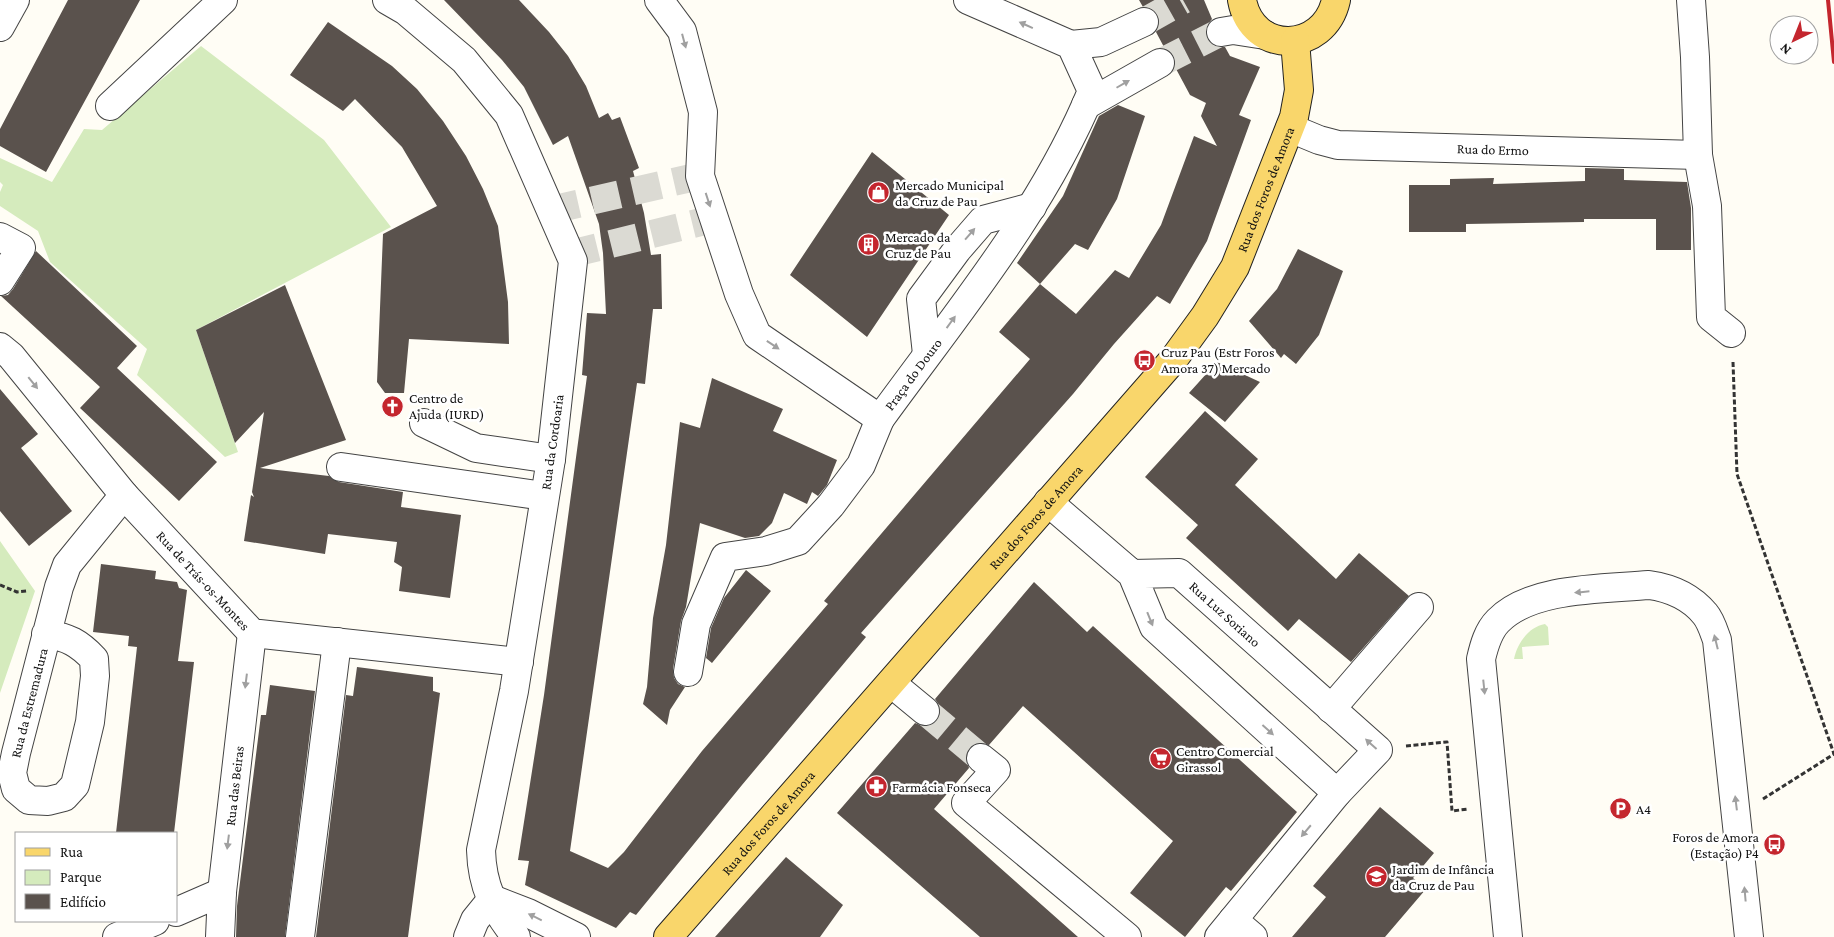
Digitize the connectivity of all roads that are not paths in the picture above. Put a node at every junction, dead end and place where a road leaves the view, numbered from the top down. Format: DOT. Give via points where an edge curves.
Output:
graph roads {
  1 [pos="15,0"];
  2 [pos="223,0"];
  3 [pos="387,0"];
  4 [pos="659,0"];
  5 [pos="968,0"];
  6 [pos="1242,0"];
  7 [pos="1336,0"];
  8 [pos="1690,0"];
  9 [pos="1144,22"];
  10 [pos="0,27"];
  11 [pos="1221,32"];
  12 [pos="1264,35"];
  13 [pos="1295,41"];
  14 [pos="1071,45"];
  15 [pos="1160,63"];
  16 [pos="1086,105"];
  17 [pos="110,106"];
  18 [pos="1290,128"];
  19 [pos="1698,155"];
  20 [pos="1032,207"];
  21 [pos="0,237"];
  22 [pos="0,281"];
  23 [pos="1731,333"];
  24 [pos="0,347"];
  25 [pos="927,354"];
  26 [pos="880,419"];
  27 [pos="424,423"];
  28 [pos="551,458"];
  29 [pos="341,467"];
  30 [pos="124,495"];
  31 [pos="544,496"];
  32 [pos="1048,502"];
  33 [pos="1132,574"];
  34 [pos="1419,606"];
  35 [pos="252,632"];
  36 [pos="46,634"];
  37 [pos="337,642"];
  38 [pos="519,662"];
  39 [pos="688,672"];
  40 [pos="891,683"];
  41 [pos="1331,709"];
  42 [pos="925,711"];
  43 [pos="981,758"];
  44 [pos="1338,793"];
  45 [pos="222,892"];
  46 [pos="492,899"];
  47 [pos="178,911"];
  48 [pos="153,922"];
  49 [pos="1226,929"];
  50 [pos="116,937"];
  51 [pos="220,937"];
  52 [pos="300,937"];
  53 [pos="468,937"];
  54 [pos="516,937"];
  55 [pos="576,937"];
  56 [pos="668,937"];
  57 [pos="1127,937"];
  58 [pos="1253,937"];
  59 [pos="1508,937"];
  60 [pos="1749,937"];
  1 -- 10 [label="street"];
  2 -- 17 [label="street"];
  3 -- 28 [label="street, Rua da Cordoaria" via="406,11 464,60 508,115 573,261"];
  4 -- 26 [label="street, Praça do Douro, one-way" via="682,31 703,112 700,176 738,294 757,335"];
  14 -- 5 [label="street, one-way"];
  6 -- 12 [label="main road" via="1252,24"];
  7 -- 13 [label="main road" via="1331,16 1322,28 1310,37"];
  8 -- 19 [label="street"];
  9 -- 14 [label="street" via="1101,42"];
  11 -- 12 [label="street" via="1233,30"];
  12 -- 13 [label="main road" via="1279,41"];
  13 -- 18 [label="main road, Rua dos Foros de Amora" via="1299,90"];
  14 -- 16 [label="street, Praça do Douro" via="1092,91"];
  16 -- 15 [label="street, one-way"];
  16 -- 20 [label="street, Praça do Douro" via="1079,125"];
  18 -- 19 [label="street, Rua do Ermo" via="1338,145"];
  18 -- 32 [label="main road, Rua dos Foros de Amora" via="1235,267 1204,316 1173,360"];
  19 -- 23 [label="street" via="1707,206 1711,317"];
  25 -- 20 [label="street, Praça do Douro, one-way"];
  25 -- 20 [label="street, one-way" via="921,299 983,220"];
  21 -- 22 [label="street" via="21,248"];
  24 -- 30 [label="street, Rua de Trás-os-Montes, one-way" via="11,356"];
  25 -- 26 [label="street, Praça do Douro"];
  26 -- 39 [label="street" via="861,466 798,541 725,557 696,624"];
  27 -- 28 [label="street" via="476,448"];
  28 -- 31 [label="street, Rua da Cordoaria"];
  29 -- 31 [label="street"];
  30 -- 35 [label="street, Rua de Trás-os-Montes"];
  30 -- 36 [label="street, Rua da Estremadura" via="67,565"];
  31 -- 38 [label="street, Rua da Cordoaria"];
  32 -- 33 [label="street"];
  32 -- 40 [label="main road, Rua dos Foros de Amora"];
  33 -- 41 [label="street, Rua Luz Soriano" via="1179,573"];
  33 -- 44 [label="street, one-way" via="1154,627"];
  34 -- 41 [label="street"];
  35 -- 37 [label="street, Rua de Trás-os-Montes"];
  35 -- 45 [label="street, Rua das Beiras, one-way"];
  36 -- 36 [label="street, Rua da Estremadura" via="12,773 16,789 29,800 64,797 75,785 90,722 95,676 94,658 80,645 66,637"];
  37 -- 38 [label="street, Rua de Trás-os-Montes"];
  37 -- 52 [label="street"];
  38 -- 46 [label="street, Rua da Cordoaria" via="481,850 481,871"];
  40 -- 42 [label="street"];
  40 -- 56 [label="main road, Rua dos Foros de Amora"];
  44 -- 41 [label="street, Rua Luz Soriano, one-way" via="1378,750"];
  43 -- 57 [label="street" via="996,770 966,803"];
  44 -- 49 [label="street, one-way"];
  45 -- 47 [label="street"];
  45 -- 51 [label="street, Rua das Beiras"];
  46 -- 53 [label="street" via="475,920"];
  46 -- 54 [label="street, Rua da Cordoaria"];
  55 -- 46 [label="street, one-way"];
  48 -- 50 [label="street"];
  49 -- 58 [label="street"];
  60 -- 59 [label="street, one-way" via="1717,640 1706,615 1685,597 1649,584 1542,596 1520,604 1497,621 1486,639 1481,659"];
}
